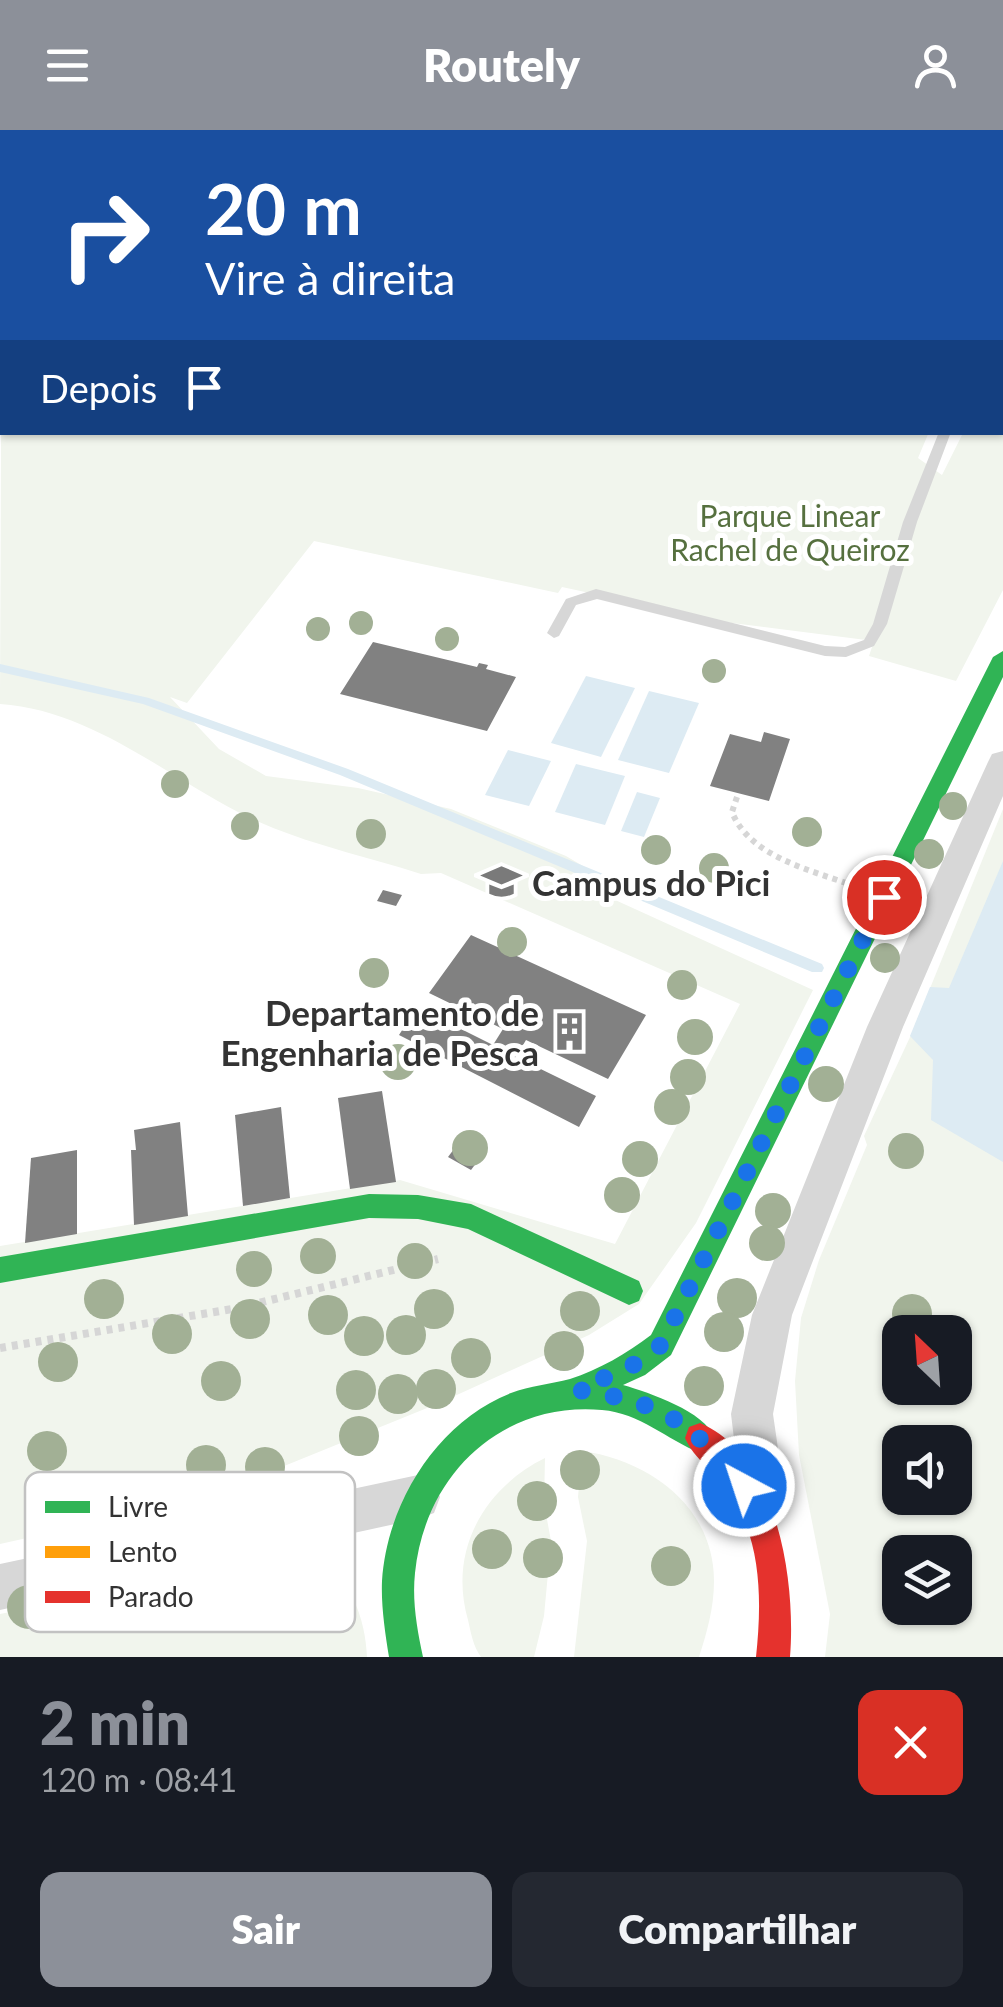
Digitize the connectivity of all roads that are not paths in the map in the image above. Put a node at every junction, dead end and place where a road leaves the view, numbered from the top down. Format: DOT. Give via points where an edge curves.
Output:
graph roads {
  1 [pos="944,435"];
  2 [pos="554,634"];
  3 [pos="1003,657"];
  4 [pos="1003,762"];
  5 [pos="0,1270"];
  6 [pos="629,1292"];
  7 [pos="578,1390"];
  8 [pos="418,1497"];
  9 [pos="355,1511"];
  10 [pos="768,1542"];
  11 [pos="25,1582"];
  12 [pos="0,1587"];
  13 [pos="406,1657"];
  14 [pos="773,1657"];
  1 -- 2 [label="lane" via="869,643 825,651 596,594 571,602"];
  3 -- 7 [label="main road" via="661,1345"];
  4 -- 10 [label="street" via="886,1027 772,1315 752,1414"];
  5 -- 6 [label="main road" via="369,1206 418,1207 471,1217"];
  7 -- 8 [label="main road" via="522,1400 471,1430"];
  7 -- 10 [label="main road" via="635,1399 707,1442 744,1486"];
  8 -- 9 [label="street"];
  8 -- 13 [label="main road" via="402,1546 396,1600"];
  10 -- 14 [label="main road" via="780,1606"];
  11 -- 12 [label="street"];
}
